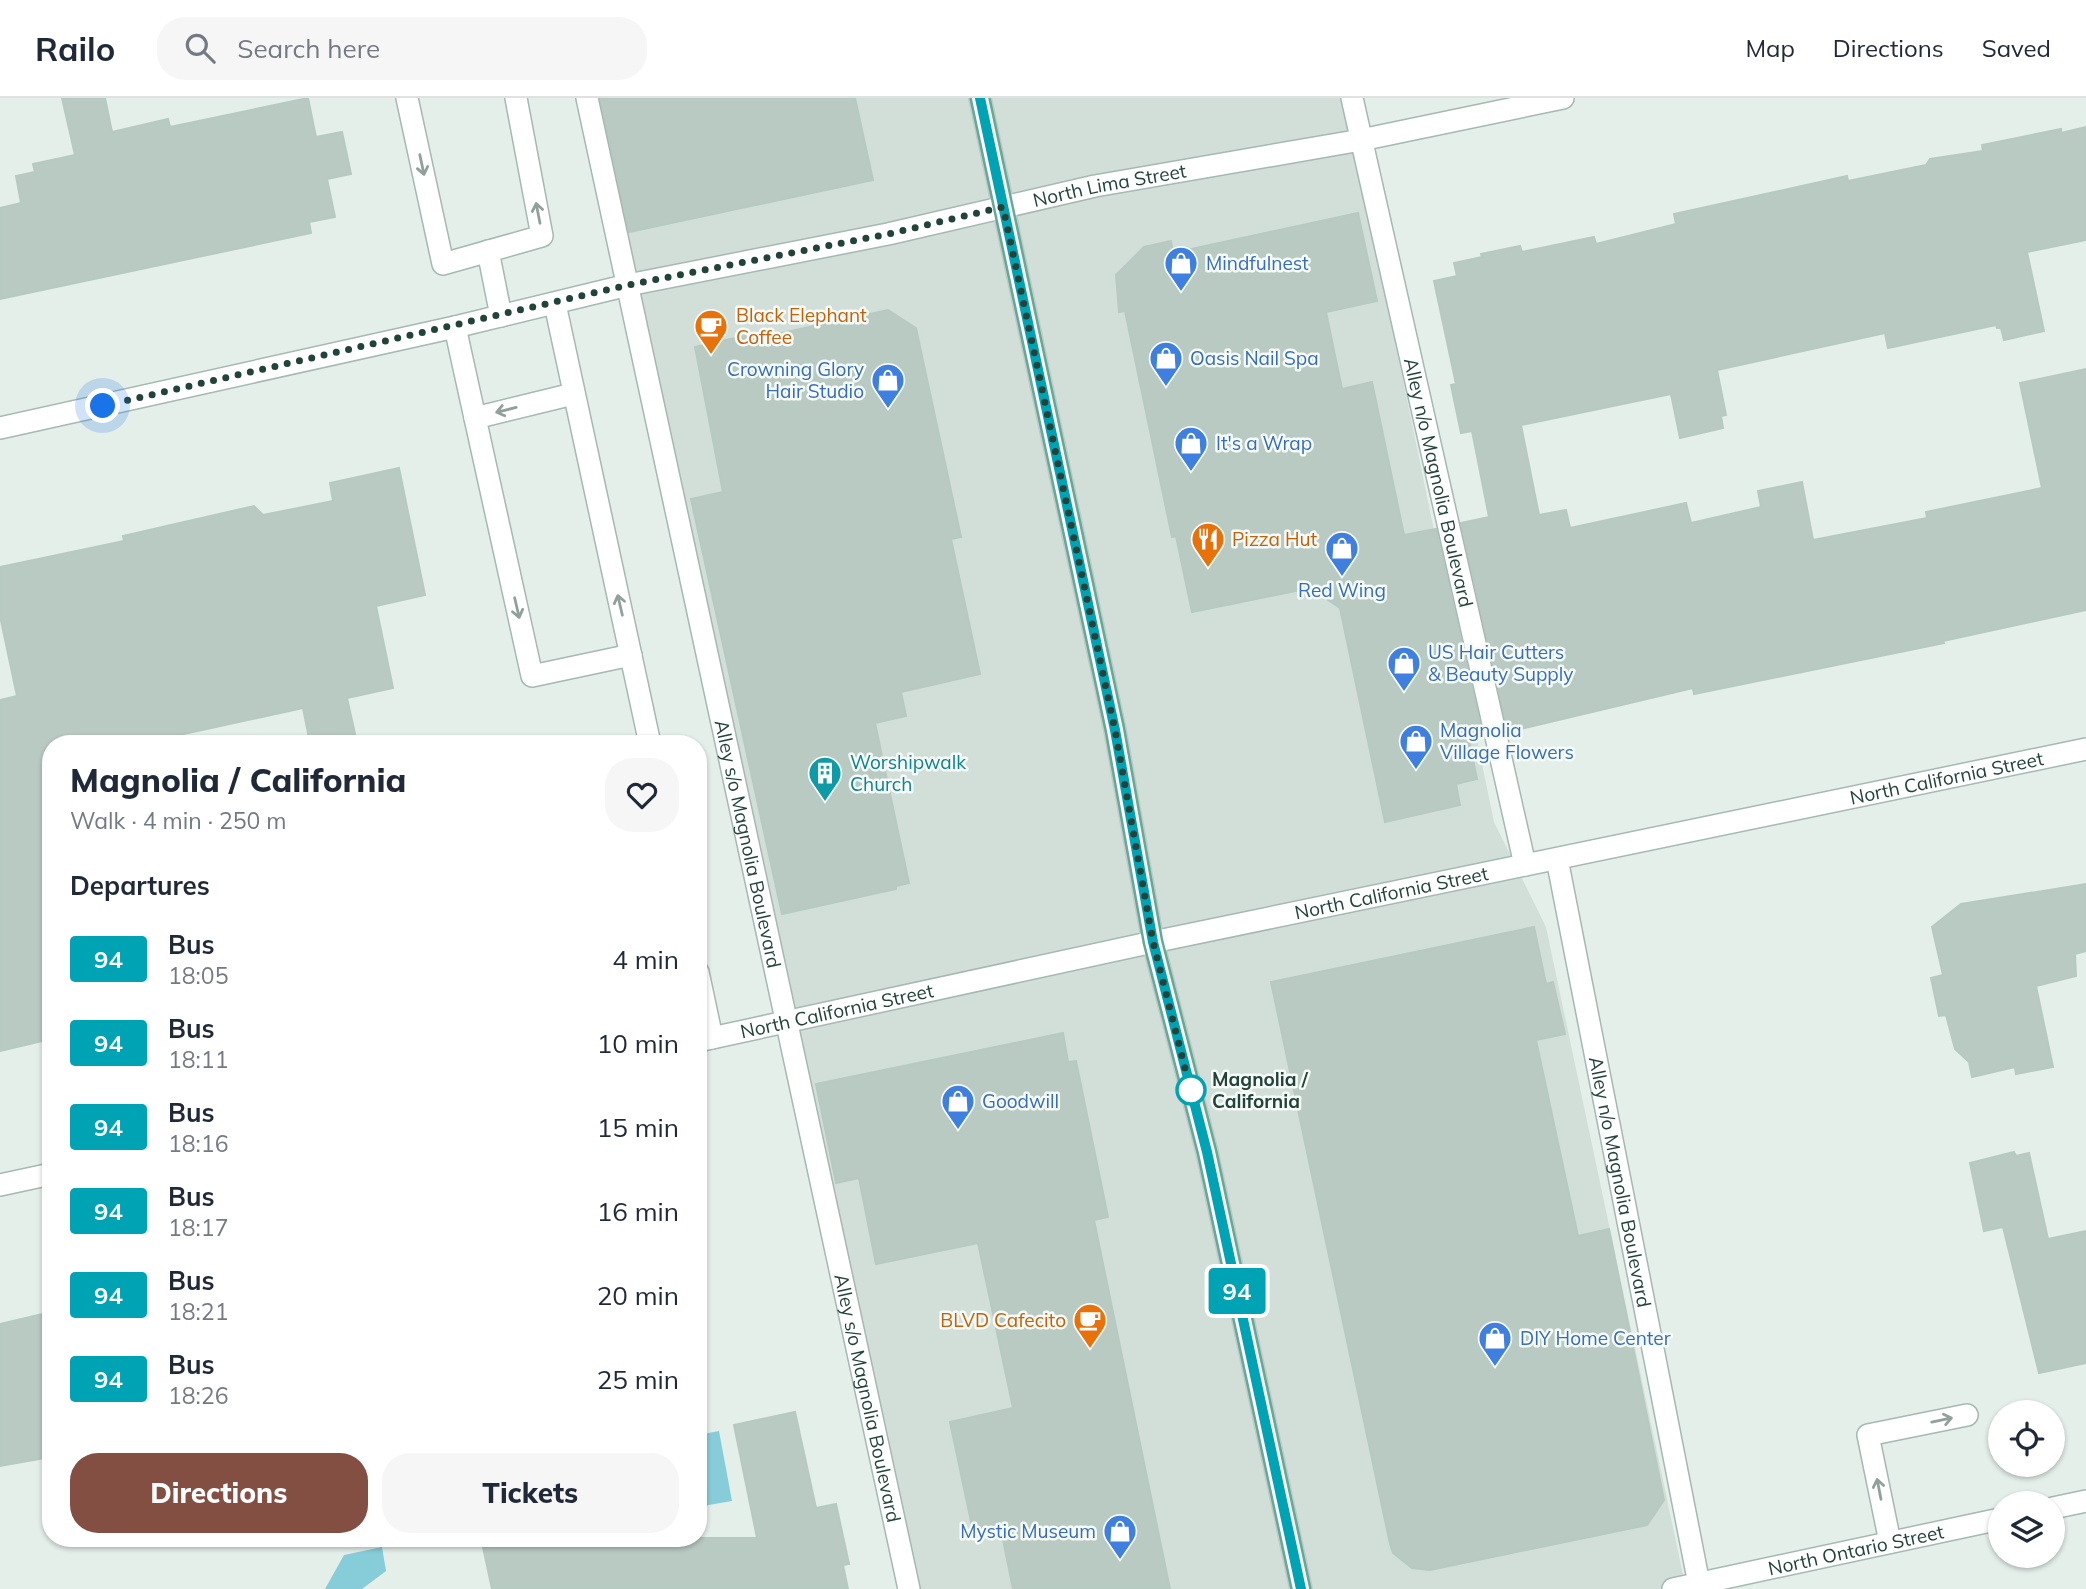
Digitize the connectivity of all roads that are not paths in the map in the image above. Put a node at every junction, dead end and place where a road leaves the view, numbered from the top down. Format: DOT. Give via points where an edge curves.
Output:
graph roads {
  1 [pos="407,98"];
  2 [pos="516,98"];
  3 [pos="587,98"];
  4 [pos="980,98"];
  5 [pos="1352,98"];
  6 [pos="1563,98"];
  7 [pos="1361,140"];
  8 [pos="1003,207"];
  9 [pos="488,251"];
  10 [pos="628,285"];
  11 [pos="555,303"];
  12 [pos="501,316"];
  13 [pos="455,327"];
  14 [pos="573,394"];
  15 [pos="475,418"];
  16 [pos="0,428"];
  17 [pos="631,655"];
  18 [pos="648,735"];
  19 [pos="2086,749"];
  20 [pos="1557,859"];
  21 [pos="1525,865"];
  22 [pos="1153,942"];
  23 [pos="787,1021"];
  24 [pos="707,1040"];
  25 [pos="42,1176"];
  26 [pos="0,1185"];
  27 [pos="1967,1415"];
  28 [pos="2086,1502"];
  29 [pos="2065,1506"];
  30 [pos="1988,1521"];
  31 [pos="1889,1542"];
  32 [pos="1699,1586"];
  33 [pos="909,1589"];
  34 [pos="1301,1589"];
  35 [pos="1673,1589"];
  1 -- 9 [label="street, one-way" via="443,264"];
  9 -- 2 [label="street, one-way" via="542,236"];
  3 -- 10 [label="street, Alley s/o Magnolia Boulevard"];
  4 -- 8 [label="main road"];
  5 -- 7 [label="street, Alley n/o Magnolia Boulevard"];
  6 -- 7 [label="street, North Lima Street"];
  7 -- 8 [label="street, North Lima Street" via="1095,186"];
  7 -- 21 [label="street, Alley n/o Magnolia Boulevard"];
  8 -- 10 [label="street, North Lima Street"];
  8 -- 22 [label="main road" via="1115,730"];
  9 -- 12 [label="street"];
  10 -- 11 [label="street, North Lima Street"];
  10 -- 23 [label="street, Alley s/o Magnolia Boulevard"];
  11 -- 12 [label="street, North Lima Street"];
  11 -- 14 [label="street"];
  12 -- 13 [label="street, North Lima Street"];
  13 -- 15 [label="street"];
  13 -- 16 [label="street, North Lima Street"];
  14 -- 15 [label="street, one-way"];
  17 -- 14 [label="street, one-way"];
  15 -- 17 [label="street, one-way" via="532,676"];
  17 -- 18 [label="street"];
  19 -- 20 [label="street, North California Street"];
  20 -- 21 [label="street, North California Street"];
  20 -- 32 [label="street, Alley n/o Magnolia Boulevard"];
  21 -- 22 [label="street, North California Street"];
  22 -- 23 [label="street, North California Street"];
  22 -- 34 [label="main road" via="1207,1152"];
  23 -- 24 [label="street, North California Street"];
  23 -- 33 [label="street, Alley s/o Magnolia Boulevard"];
  25 -- 26 [label="street"];
  31 -- 27 [label="street, one-way" via="1868,1435"];
  28 -- 29 [label="street"];
  30 -- 31 [label="street, North Ontario Street"];
  31 -- 32 [label="street, North Ontario Street"];
  32 -- 35 [label="street, North Ontario Street"];
}
